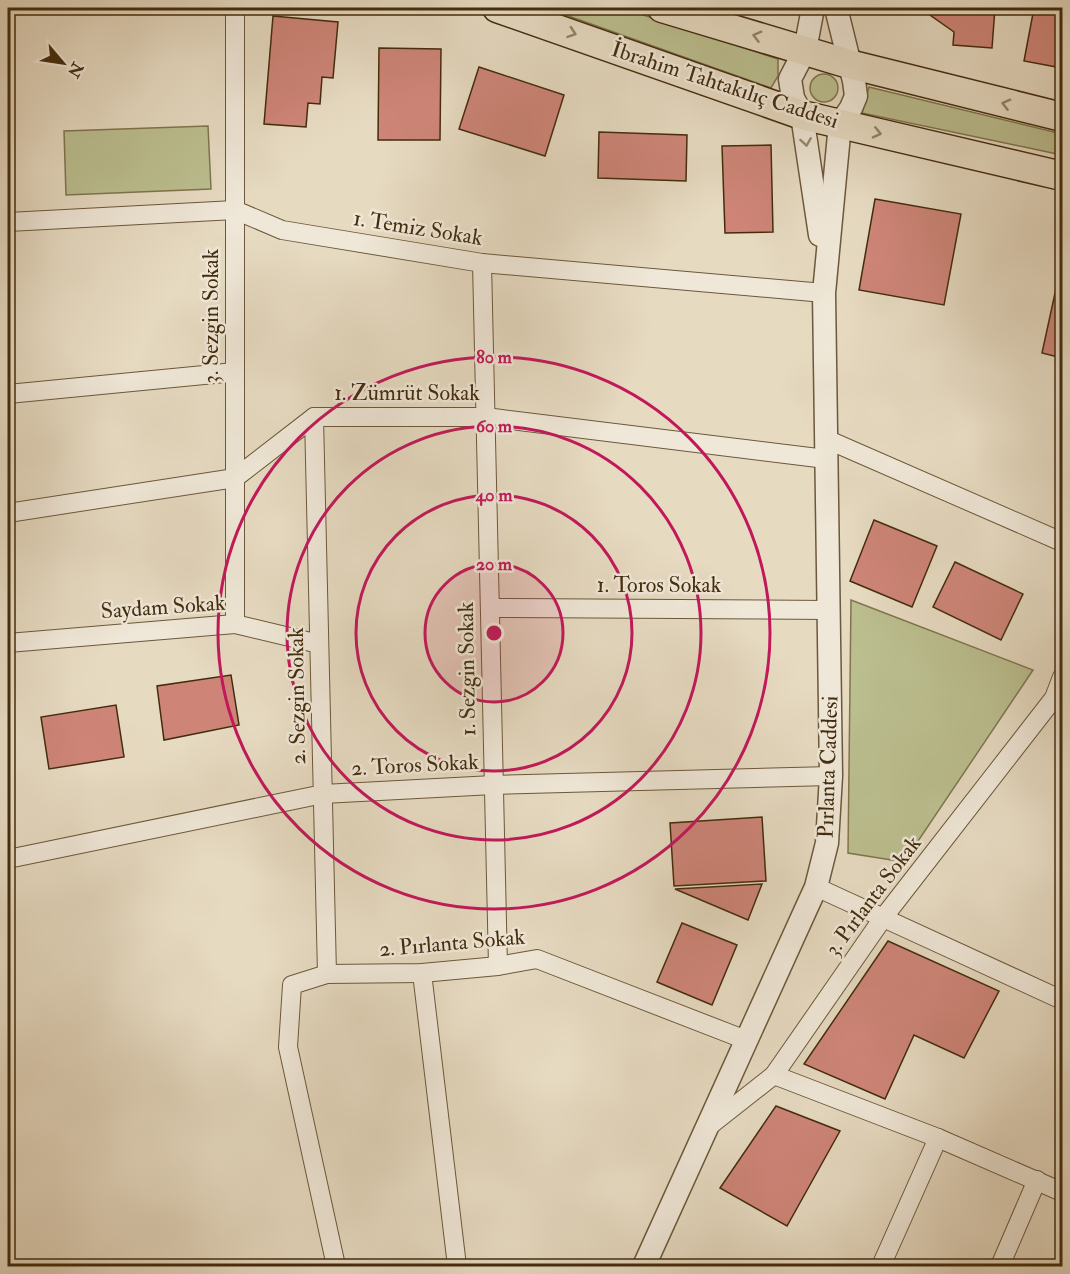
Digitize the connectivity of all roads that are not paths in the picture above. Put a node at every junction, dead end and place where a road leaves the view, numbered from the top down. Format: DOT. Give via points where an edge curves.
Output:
graph roads {
  1 [pos="235,8"];
  2 [pos="497,8"];
  3 [pos="662,8"];
  4 [pos="813,8"];
  5 [pos="836,8"];
  6 [pos="805,50"];
  7 [pos="849,64"];
  8 [pos="802,115"];
  9 [pos="1062,117"];
  10 [pos="840,124"];
  11 [pos="1062,176"];
  12 [pos="235,210"];
  13 [pos="8,222"];
  14 [pos="482,263"];
  15 [pos="825,266"];
  16 [pos="824,293"];
  17 [pos="235,372"];
  18 [pos="8,394"];
  19 [pos="314,417"];
  20 [pos="486,417"];
  21 [pos="826,449"];
  22 [pos="235,478"];
  23 [pos="8,513"];
  24 [pos="1062,542"];
  25 [pos="490,608"];
  26 [pos="829,610"];
  27 [pos="235,624"];
  28 [pos="8,643"];
  29 [pos="319,644"];
  30 [pos="1062,677"];
  31 [pos="1058,700"];
  32 [pos="831,776"];
  33 [pos="494,785"];
  34 [pos="323,794"];
  35 [pos="8,859"];
  36 [pos="816,886"];
  37 [pos="883,918"];
  38 [pos="498,966"];
  39 [pos="327,974"];
  40 [pos="422,974"];
  41 [pos="1062,1000"];
  42 [pos="746,1040"];
  43 [pos="774,1076"];
  44 [pos="706,1129"];
  45 [pos="938,1138"];
  46 [pos="1036,1180"];
  47 [pos="1062,1192"];
  48 [pos="336,1266"];
  49 [pos="457,1266"];
  50 [pos="644,1266"];
  51 [pos="881,1266"];
  52 [pos="1000,1266"];
  1 -- 12 [label="street, 3. Sezgin Sokak"];
  2 -- 8 [label="main road, İbrahim Tahtakılıç Caddesi, one-way"];
  6 -- 3 [label="main road, one-way"];
  4 -- 6 [label="street, Pırlanta Caddesi"];
  5 -- 7 [label="street, Pırlanta Caddesi"];
  6 -- 7 [label="main road"];
  6 -- 8 [label="street, Pırlanta Caddesi" via="790,79 793,98"];
  9 -- 7 [label="main road, one-way"];
  7 -- 10 [label="street, Pırlanta Caddesi" via="856,96"];
  8 -- 10 [label="main road, İbrahim Tahtakılıç Caddesi"];
  8 -- 15 [label="street, Pırlanta Caddesi, one-way"];
  10 -- 11 [label="main road, İbrahim Tahtakılıç Caddesi, one-way"];
  10 -- 15 [label="street, Pırlanta Caddesi"];
  12 -- 13 [label="street, 1. Temiz Sokak"];
  12 -- 14 [label="street, 1. Temiz Sokak" via="282,230"];
  12 -- 17 [label="street, 3. Sezgin Sokak"];
  14 -- 16 [label="street, 1. Temiz Sokak"];
  14 -- 20 [label="street, 1. Sezgin Sokak"];
  15 -- 16 [label="street, Pırlanta Caddesi"];
  16 -- 21 [label="street, Pırlanta Caddesi"];
  17 -- 18 [label="street"];
  17 -- 22 [label="street, 3. Sezgin Sokak"];
  19 -- 20 [label="street, 1. Zümrüt Sokak"];
  19 -- 22 [label="street, 1. Zümrüt Sokak"];
  19 -- 29 [label="street, 2. Sezgin Sokak"];
  20 -- 21 [label="street, 1. Zümrüt Sokak"];
  20 -- 25 [label="street, 1. Sezgin Sokak"];
  21 -- 24 [label="street, 1. Zümrüt Sokak"];
  21 -- 26 [label="street, Pırlanta Caddesi"];
  22 -- 23 [label="street, 1. Zümrüt Sokak"];
  22 -- 27 [label="street, 3. Sezgin Sokak"];
  25 -- 26 [label="street, 1. Toros Sokak"];
  25 -- 33 [label="street, 1. Sezgin Sokak"];
  26 -- 32 [label="street, Pırlanta Caddesi"];
  27 -- 28 [label="street, Saydam Sokak"];
  27 -- 29 [label="street, Saydam Sokak"];
  29 -- 34 [label="street, 2. Sezgin Sokak"];
  30 -- 31 [label="street, 3. Pırlanta Sokak"];
  31 -- 37 [label="street, 3. Pırlanta Sokak"];
  32 -- 33 [label="street, 2. Toros Sokak"];
  32 -- 36 [label="street, Pırlanta Caddesi" via="827,843"];
  33 -- 34 [label="street, 2. Toros Sokak"];
  33 -- 38 [label="street, 1. Sezgin Sokak"];
  34 -- 35 [label="street, 2. Toros Sokak"];
  34 -- 39 [label="street, 2. Sezgin Sokak"];
  36 -- 37 [label="street"];
  36 -- 42 [label="street, Pırlanta Caddesi"];
  37 -- 41 [label="street"];
  37 -- 43 [label="street, 3. Pırlanta Sokak"];
  38 -- 40 [label="street, 2. Pırlanta Sokak"];
  38 -- 42 [label="street, 2. Pırlanta Sokak" via="537,959"];
  39 -- 40 [label="street, 2. Pırlanta Sokak"];
  39 -- 48 [label="street, 2. Pırlanta Sokak" via="292,985 288,1047"];
  40 -- 49 [label="street"];
  42 -- 44 [label="street, Pırlanta Caddesi"];
  43 -- 44 [label="street, 3. Pırlanta Sokak"];
  43 -- 45 [label="street"];
  44 -- 50 [label="street, Pırlanta Caddesi"];
  45 -- 46 [label="street"];
  45 -- 51 [label="street"];
  46 -- 47 [label="street"];
  46 -- 52 [label="street"];
}
